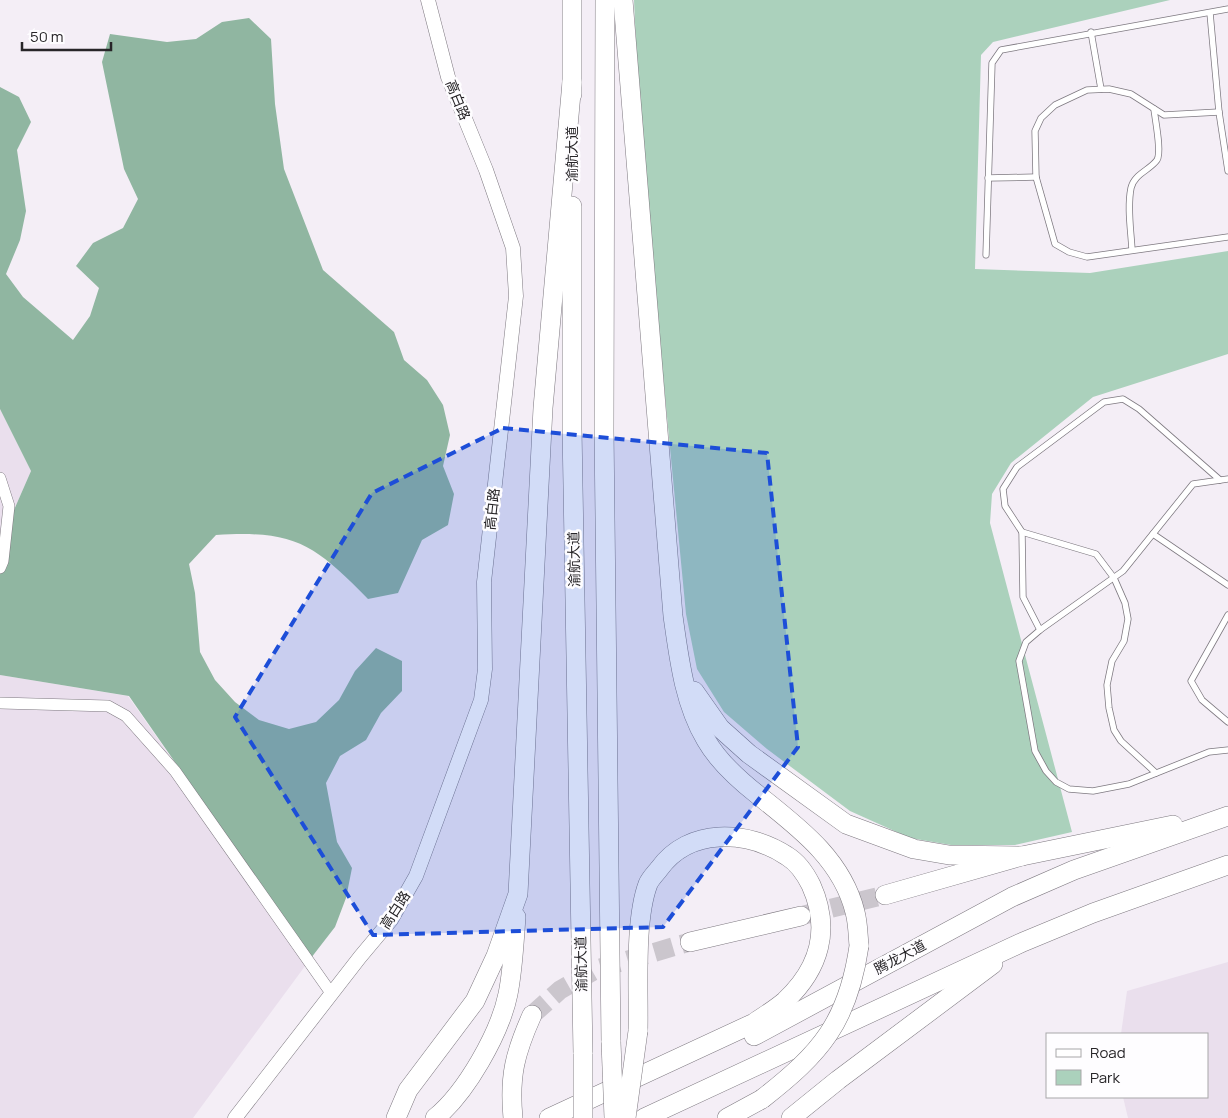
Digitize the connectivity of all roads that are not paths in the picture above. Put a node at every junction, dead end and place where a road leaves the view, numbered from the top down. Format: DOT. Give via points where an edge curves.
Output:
graph roads {
  1 [pos="428,0"];
  2 [pos="572,0"];
  3 [pos="605,0"];
  4 [pos="623,0"];
  5 [pos="1228,9"];
  6 [pos="1210,13"];
  7 [pos="1091,32"];
  8 [pos="572,82"];
  9 [pos="1101,89"];
  10 [pos="1154,109"];
  11 [pos="1219,112"];
  12 [pos="1228,171"];
  13 [pos="1036,176"];
  14 [pos="988,178"];
  15 [pos="1228,237"];
  16 [pos="1132,250"];
  17 [pos="986,255"];
  18 [pos="0,478"];
  19 [pos="1228,479"];
  20 [pos="1220,480"];
  21 [pos="1022,532"];
  22 [pos="1153,534"];
  23 [pos="0,568"];
  24 [pos="1114,578"];
  25 [pos="1228,585"];
  26 [pos="1228,615"];
  27 [pos="1040,630"];
  28 [pos="679,663"];
  29 [pos="0,702"];
  30 [pos="1228,722"];
  31 [pos="1228,750"];
  32 [pos="1156,773"];
  33 [pos="1228,815"];
  34 [pos="1022,856"];
  35 [pos="1228,865"];
  36 [pos="518,894"];
  37 [pos="885,895"];
  38 [pos="801,916"];
  39 [pos="690,942"];
  40 [pos="1023,942"];
  41 [pos="332,993"];
  42 [pos="532,1015"];
  43 [pos="838,1080"];
  44 [pos="235,1118"];
  45 [pos="396,1118"];
  46 [pos="435,1118"];
  47 [pos="513,1118"];
  48 [pos="549,1118"];
  49 [pos="582,1118"];
  50 [pos="614,1118"];
  51 [pos="626,1118"];
  52 [pos="644,1118"];
  53 [pos="727,1118"];
  54 [pos="785,1118"];
  55 [pos="791,1118"];
  1 -- 41 [label="street, 高白路" via="448,77 513,248 516,296 484,582 485,669 481,700 416,876 391,920"];
  2 -- 8 [label="highway, 渝航大道"];
  3 -- 50 [label="highway, 渝航大道, bridge" via="604,430"];
  4 -- 28 [label="highway" via="672,616"];
  5 -- 6 [label="lane"];
  6 -- 7 [label="lane"];
  6 -- 11 [label="lane"];
  7 -- 9 [label="lane"];
  7 -- 14 [label="lane" via="1001,50 992,64"];
  8 -- 36 [label="highway" via="543,408"];
  8 -- 49 [label="highway, 渝航大道, bridge" via="572,429"];
  9 -- 10 [label="lane" via="1131,94"];
  9 -- 13 [label="lane" via="1088,90 1055,105 1041,118 1035,131"];
  10 -- 11 [label="lane" via="1164,115"];
  10 -- 16 [label="lane" via="1159,152 1157,160 1131,186"];
  11 -- 12 [label="lane"];
  13 -- 14 [label="lane"];
  13 -- 16 [label="lane" via="1055,244 1087,257"];
  14 -- 17 [label="lane"];
  15 -- 16 [label="lane"];
  18 -- 23 [label="street" via="9,506"];
  19 -- 20 [label="lane"];
  20 -- 21 [label="lane" via="1139,409 1123,399 1104,402 1017,467 1003,489 1005,506"];
  20 -- 22 [label="lane" via="1193,484"];
  21 -- 24 [label="lane" via="1096,554"];
  21 -- 27 [label="lane" via="1023,597"];
  22 -- 24 [label="lane"];
  22 -- 25 [label="lane"];
  24 -- 27 [label="lane"];
  24 -- 32 [label="lane" via="1125,603 1128,620 1124,641 1112,660 1107,685 1109,708 1114,730 1121,741"];
  26 -- 30 [label="lane" via="1191,681 1202,700"];
  27 -- 32 [label="lane" via="1026,642 1019,661 1035,751 1046,771 1069,789 1093,790 1129,784"];
  28 -- 34 [label="highway" via="720,728 749,754 846,824 914,849 949,855"];
  28 -- 53 [label="highway, bridge" via="692,709 706,741 738,779 824,853 844,882 855,912 859,946 855,976 845,1006 825,1042 798,1071 762,1099"];
  29 -- 41 [label="street" via="108,706 126,716 175,771"];
  31 -- 32 [label="lane" via="1209,752"];
  33 -- 34 [label="highway"];
  33 -- 49 [label="highway, 腾龙大道" via="1074,870 1012,897 735,1046"];
  34 -- 37 [label="highway"];
  35 -- 40 [label="highway" via="1093,913"];
  36 -- 45 [label="highway" via="496,956 475,1001 408,1090"];
  36 -- 46 [label="highway" via="507,996 493,1035 470,1076"];
  38 -- 39 [label="highway"];
  40 -- 43 [label="highway"];
  40 -- 52 [label="highway"];
  41 -- 44 [label="street, 高白路"];
  42 -- 47 [label="highway" via="516,1050 511,1095"];
  43 -- 54 [label="highway"];
  43 -- 55 [label="highway"];
  48 -- 51 [label="highway, bridge" via="754,1023 784,1001 802,981 817,953 822,929 814,892 806,876 789,856 759,841 726,835 693,841 668,856 648,883 640,917 638,1031"];
}
